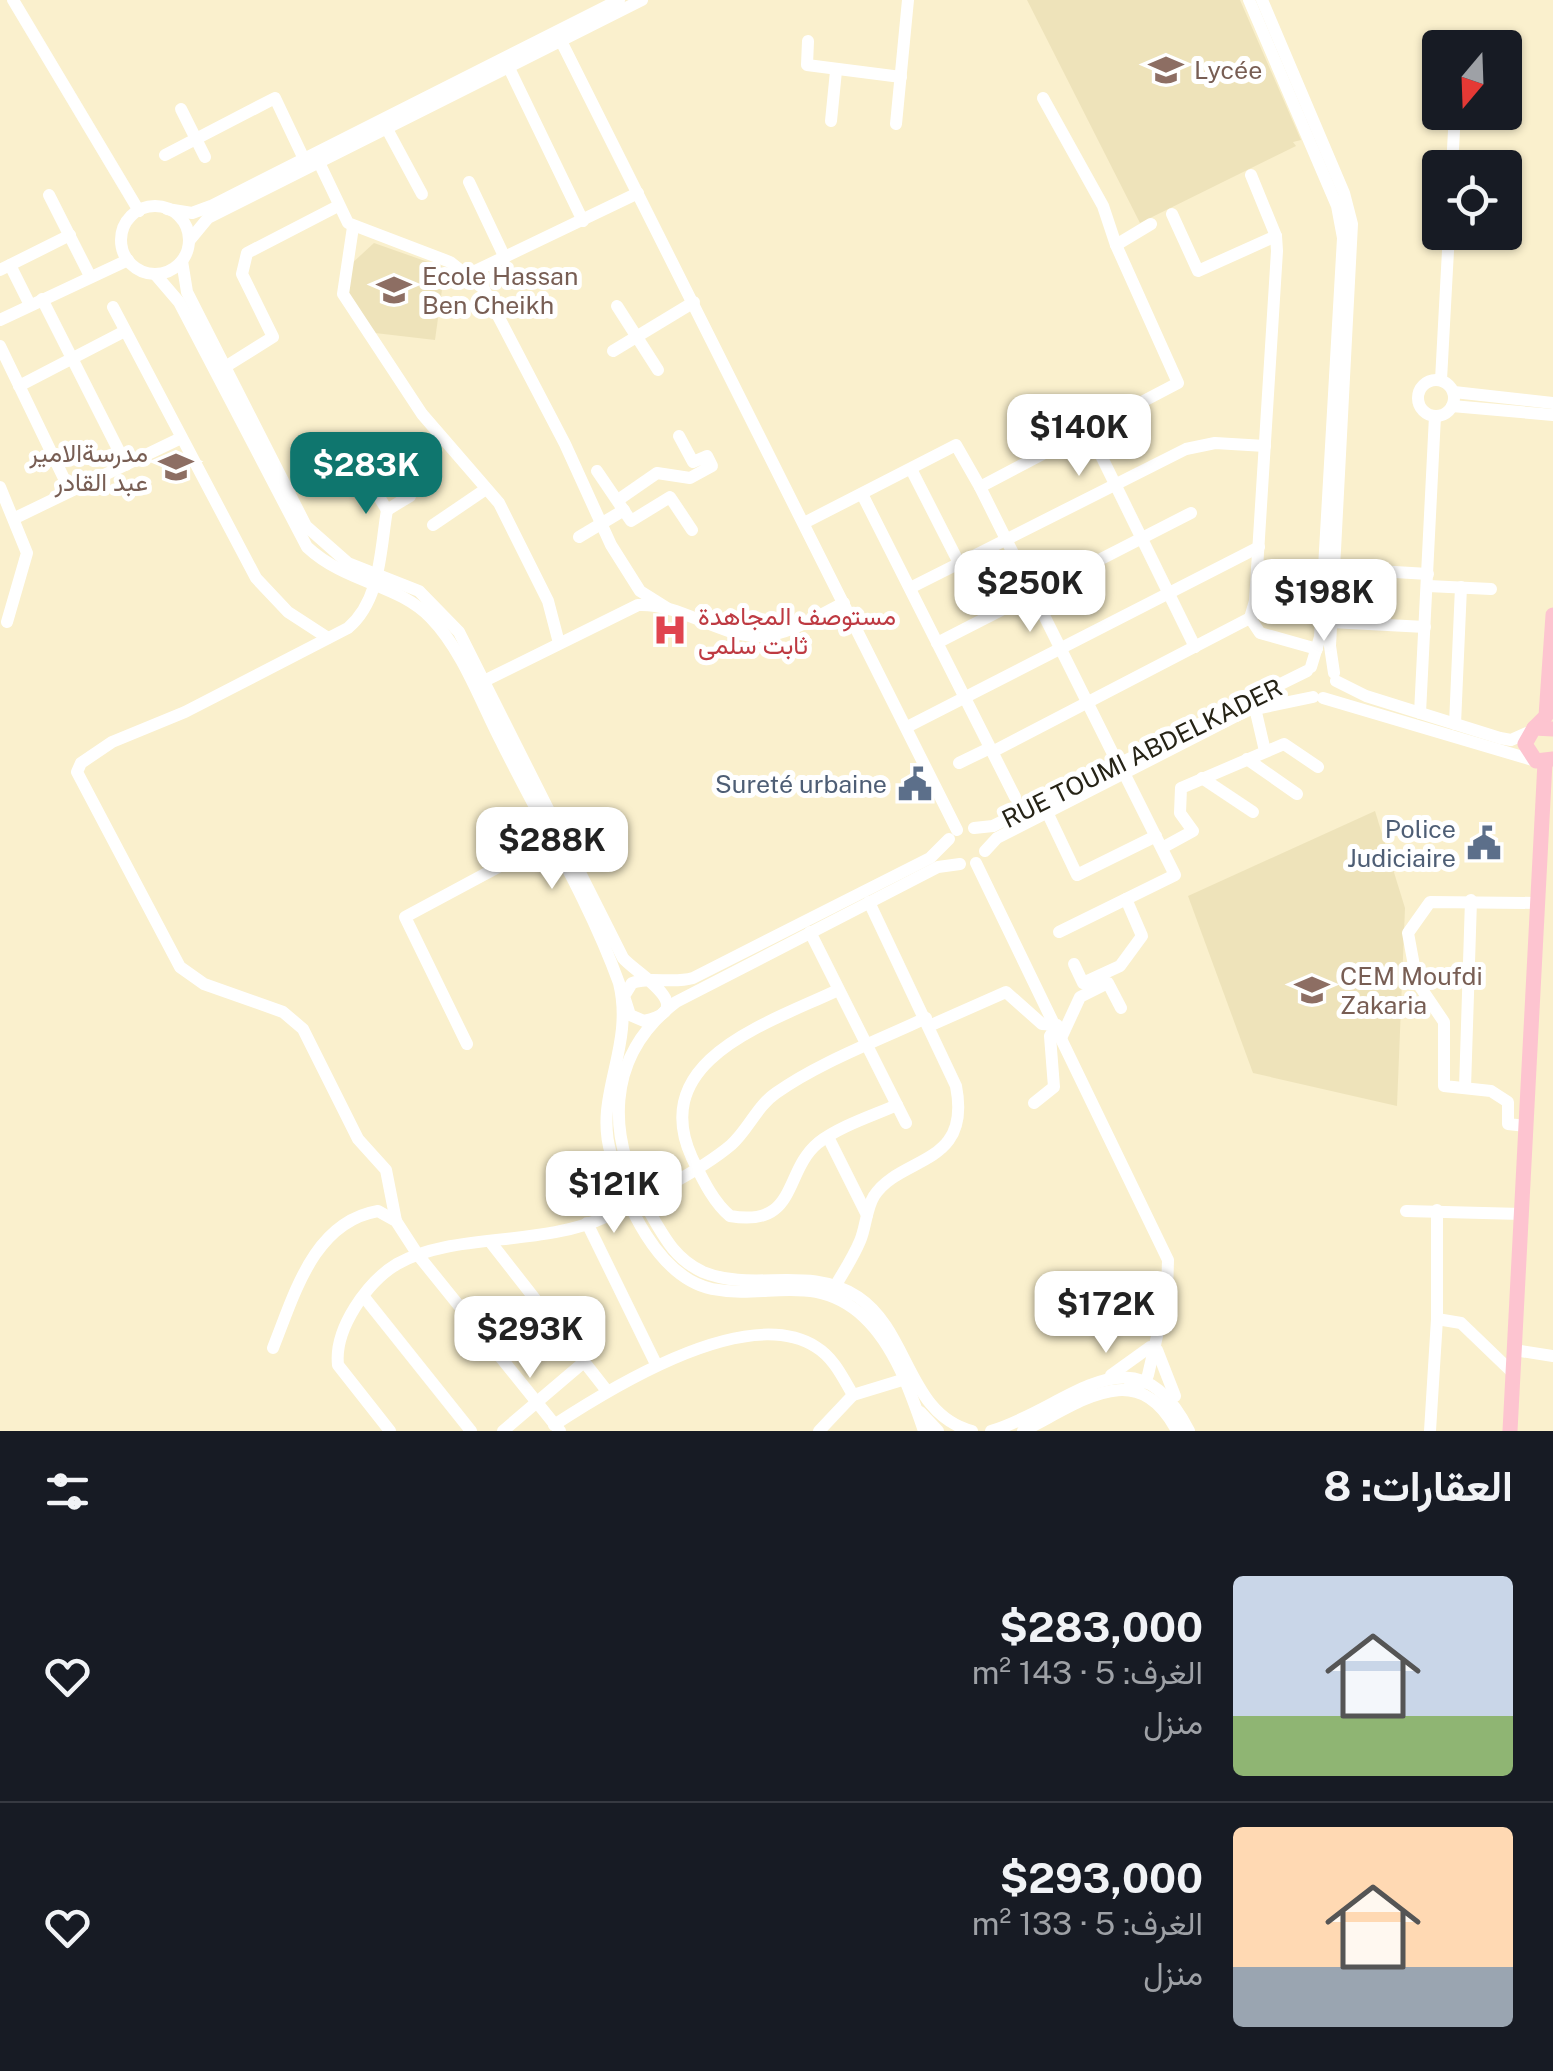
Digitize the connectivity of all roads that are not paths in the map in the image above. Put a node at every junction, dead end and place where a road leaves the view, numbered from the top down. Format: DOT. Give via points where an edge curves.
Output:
graph roads {
  1 [pos="13,0"];
  2 [pos="619,0"];
  3 [pos="642,0"];
  4 [pos="908,0"];
  5 [pos="1249,0"];
  6 [pos="1262,0"];
  7 [pos="808,41"];
  8 [pos="561,42"];
  9 [pos="509,68"];
  10 [pos="836,71"];
  11 [pos="901,77"];
  12 [pos="1043,98"];
  13 [pos="181,109"];
  14 [pos="831,121"];
  15 [pos="896,124"];
  16 [pos="387,129"];
  17 [pos="196,138"];
  18 [pos="165,155"];
  19 [pos="205,157"];
  20 [pos="313,159"];
  21 [pos="1250,175"];
  22 [pos="468,182"];
  23 [pos="638,193"];
  24 [pos="422,194"];
  25 [pos="50,196"];
  26 [pos="338,206"];
  27 [pos="167,209"];
  28 [pos="139,212"];
  29 [pos="1172,214"];
  30 [pos="583,221"];
  31 [pos="1151,224"];
  32 [pos="353,227"];
  33 [pos="70,235"];
  34 [pos="1276,236"];
  35 [pos="189,241"];
  36 [pos="1116,245"];
  37 [pos="1448,250"];
  38 [pos="505,258"];
  39 [pos="128,260"];
  40 [pos="182,261"];
  41 [pos="5,267"];
  42 [pos="154,274"];
  43 [pos="470,274"];
  44 [pos="90,276"];
  45 [pos="36,302"];
  46 [pos="694,302"];
  47 [pos="617,306"];
  48 [pos="113,307"];
  49 [pos="0,320"];
  50 [pos="125,330"];
  51 [pos="636,337"];
  52 [pos="0,346"];
  53 [pos="613,351"];
  54 [pos="72,359"];
  55 [pos="225,367"];
  56 [pos="658,370"];
  57 [pos="1441,380"];
  58 [pos="19,386"];
  59 [pos="1453,399"];
  60 [pos="1553,403"];
  61 [pos="1435,416"];
  62 [pos="1553,416"];
  63 [pos="1088,429"];
  64 [pos="679,436"];
  65 [pos="181,438"];
  66 [pos="1266,446"];
  67 [pos="350,450"];
  68 [pos="126,465"];
  69 [pos="912,469"];
  70 [pos="597,471"];
  71 [pos="1116,484"];
  72 [pos="0,487"];
  73 [pos="980,487"];
  74 [pos="486,488"];
  75 [pos="70,492"];
  76 [pos="862,494"];
  77 [pos="410,496"];
  78 [pos="621,505"];
  79 [pos="387,510"];
  80 [pos="1190,513"];
  81 [pos="14,518"];
  82 [pos="804,523"];
  83 [pos="433,525"];
  84 [pos="600,525"];
  85 [pos="692,530"];
  86 [pos="579,537"];
  87 [pos="1142,538"];
  88 [pos="1006,539"];
  89 [pos="1259,548"];
  90 [pos="958,563"];
  91 [pos="1258,568"];
  92 [pos="1313,575"];
  93 [pos="376,580"];
  94 [pos="1428,580"];
  95 [pos="637,586"];
  96 [pos="910,588"];
  97 [pos="1461,588"];
  98 [pos="1492,590"];
  99 [pos="1032,593"];
  100 [pos="1169,593"];
  101 [pos="844,603"];
  102 [pos="627,608"];
  103 [pos="667,608"];
  104 [pos="1553,614"];
  105 [pos="1250,618"];
  106 [pos="7,622"];
  107 [pos="1331,622"];
  108 [pos="1370,624"];
  109 [pos="1425,627"];
  110 [pos="328,638"];
  111 [pos="937,642"];
  112 [pos="559,643"];
  113 [pos="1195,647"];
  114 [pos="1318,649"];
  115 [pos="1060,650"];
  116 [pos="1309,669"];
  117 [pos="1335,677"];
  118 [pos="479,684"];
  119 [pos="965,698"];
  120 [pos="1318,698"];
  121 [pos="1087,703"];
  122 [pos="1255,708"];
  123 [pos="1420,713"];
  124 [pos="1455,724"];
  125 [pos="907,728"];
  126 [pos="1553,729"];
  127 [pos="1532,730"];
  128 [pos="991,750"];
  129 [pos="1265,751"];
  130 [pos="1246,759"];
  131 [pos="1545,760"];
  132 [pos="959,763"];
  133 [pos="1318,766"];
  134 [pos="1121,769"];
  135 [pos="1202,778"];
  136 [pos="1298,794"];
  137 [pos="1015,797"];
  138 [pos="1047,812"];
  139 [pos="1253,812"];
  140 [pos="974,828"];
  141 [pos="953,834"];
  142 [pos="556,836"];
  143 [pos="1159,842"];
  144 [pos="981,857"];
  145 [pos="960,864"];
  146 [pos="1126,899"];
  147 [pos="1471,900"];
  148 [pos="869,902"];
  149 [pos="1538,903"];
  150 [pos="810,932"];
  151 [pos="1059,932"];
  152 [pos="1074,964"];
  153 [pos="653,981"];
  154 [pos="838,990"];
  155 [pos="624,1003"];
  156 [pos="1121,1008"];
  157 [pos="658,1016"];
  158 [pos="928,1022"];
  159 [pos="1060,1030"];
  160 [pos="467,1044"];
  161 [pos="867,1046"];
  162 [pos="1465,1088"];
  163 [pos="1034,1102"];
  164 [pos="896,1105"];
  165 [pos="906,1123"];
  166 [pos="1526,1126"];
  167 [pos="828,1137"];
  168 [pos="696,1166"];
  169 [pos="636,1200"];
  170 [pos="1437,1210"];
  171 [pos="1406,1212"];
  172 [pos="1522,1214"];
  173 [pos="867,1216"];
  174 [pos="396,1220"];
  175 [pos="587,1224"];
  176 [pos="492,1244"];
  177 [pos="418,1255"];
  178 [pos="832,1291"];
  179 [pos="364,1297"];
  180 [pos="1438,1318"];
  181 [pos="1155,1343"];
  182 [pos="273,1348"];
  183 [pos="1514,1350"];
  184 [pos="1553,1356"];
  185 [pos="584,1362"];
  186 [pos="656,1364"];
  187 [pos="1513,1374"];
  188 [pos="909,1378"];
  189 [pos="1107,1378"];
  190 [pos="1140,1385"];
  191 [pos="607,1390"];
  192 [pos="853,1396"];
  193 [pos="536,1404"];
  194 [pos="921,1404"];
  195 [pos="1176,1404"];
  196 [pos="557,1428"];
  197 [pos="998,1430"];
  198 [pos="390,1431"];
  199 [pos="471,1431"];
  200 [pos="502,1431"];
  201 [pos="819,1431"];
  202 [pos="924,1431"];
  203 [pos="937,1431"];
  204 [pos="972,1431"];
  205 [pos="1023,1431"];
  206 [pos="1178,1431"];
  207 [pos="1189,1431"];
  208 [pos="1430,1431"];
  209 [pos="1510,1431"];
  1 -- 28 [label="street"];
  2 -- 20 [label="street"];
  3 -- 8 [label="street"];
  4 -- 11 [label="street"];
  5 -- 114 [label="street" via="1336,206 1343,238"];
  6 -- 107 [label="street" via="1352,224"];
  7 -- 10 [label="street" via="807,65"];
  8 -- 9 [label="street"];
  8 -- 23 [label="street"];
  9 -- 16 [label="street"];
  9 -- 30 [label="street"];
  10 -- 11 [label="street"];
  10 -- 14 [label="street"];
  11 -- 15 [label="street"];
  12 -- 36 [label="street" via="1104,206"];
  13 -- 17 [label="street"];
  16 -- 20 [label="street"];
  16 -- 24 [label="street"];
  17 -- 18 [label="street"];
  17 -- 19 [label="street"];
  17 -- 20 [label="street" via="275,98"];
  20 -- 26 [label="street"];
  20 -- 27 [label="street" via="192,213"];
  20 -- 35 [label="street" via="208,218"];
  21 -- 34 [label="street"];
  22 -- 38 [label="street"];
  23 -- 30 [label="street"];
  23 -- 46 [label="street"];
  25 -- 33 [label="street"];
  26 -- 32 [label="street"];
  26 -- 55 [label="street" via="246,252 242,274 273,337"];
  27 -- 28 [label="street"];
  27 -- 35 [label="street" via="185,224"];
  28 -- 39 [label="street" via="122,233"];
  29 -- 34 [label="street" via="1198,271"];
  30 -- 38 [label="street"];
  31 -- 36 [label="street"];
  32 -- 43 [label="street"];
  32 -- 74 [label="street" via="343,294 422,414"];
  33 -- 41 [label="street"];
  33 -- 44 [label="street"];
  34 -- 66 [label="street"];
  35 -- 40 [label="street"];
  36 -- 63 [label="street" via="1178,383"];
  37 -- 57 [label="street"];
  38 -- 43 [label="street"];
  39 -- 42 [label="street"];
  39 -- 44 [label="street"];
  40 -- 42 [label="street"];
  40 -- 55 [label="street" via="187,292"];
  41 -- 45 [label="street"];
  42 -- 93 [label="street" via="180,302 300,536 330,566"];
  43 -- 84 [label="street" via="537,387"];
  44 -- 45 [label="street"];
  45 -- 49 [label="street"];
  45 -- 54 [label="street"];
  46 -- 51 [label="street"];
  46 -- 82 [label="street"];
  47 -- 51 [label="street"];
  48 -- 50 [label="street"];
  50 -- 54 [label="street"];
  50 -- 65 [label="street"];
  51 -- 53 [label="street"];
  51 -- 56 [label="street"];
  52 -- 58 [label="street"];
  54 -- 58 [label="street"];
  54 -- 68 [label="street"];
  55 -- 93 [label="street" via="306,526 333,554"];
  57 -- 59 [label="street"];
  57 -- 61 [label="street" via="1424,384 1418,394 1420,406"];
  58 -- 75 [label="street"];
  59 -- 60 [label="street"];
  59 -- 61 [label="street"];
  59 -- 62 [label="street"];
  61 -- 94 [label="street"];
  63 -- 71 [label="street"];
  63 -- 73 [label="street"];
  64 -- 78 [label="street" via="693,462 707,456 712,466 690,478 657,474"];
  65 -- 68 [label="street"];
  65 -- 110 [label="street" via="256,578 288,612"];
  66 -- 71 [label="street" via="1200,444"];
  66 -- 89 [label="street"];
  67 -- 79 [label="street"];
  68 -- 75 [label="street"];
  69 -- 73 [label="street" via="956,445"];
  69 -- 76 [label="street"];
  69 -- 90 [label="street"];
  70 -- 78 [label="street"];
  71 -- 87 [label="street"];
  71 -- 88 [label="street"];
  72 -- 81 [label="street"];
  73 -- 88 [label="street"];
  74 -- 83 [label="street"];
  74 -- 112 [label="street" via="538,577"];
  75 -- 81 [label="street"];
  76 -- 82 [label="street"];
  76 -- 96 [label="street"];
  77 -- 79 [label="street"];
  78 -- 84 [label="street"];
  78 -- 85 [label="street" via="631,521 670,497"];
  79 -- 93 [label="street"];
  80 -- 87 [label="street"];
  81 -- 106 [label="street" via="27,553"];
  82 -- 101 [label="street"];
  84 -- 86 [label="street"];
  84 -- 95 [label="street"];
  87 -- 99 [label="street"];
  87 -- 100 [label="street"];
  88 -- 90 [label="street"];
  88 -- 99 [label="street"];
  89 -- 91 [label="street"];
  89 -- 100 [label="street"];
  90 -- 96 [label="street"];
  91 -- 92 [label="street"];
  91 -- 105 [label="street"];
  93 -- 110 [label="street" via="358,619"];
  93 -- 118 [label="street" via="431,618"];
  94 -- 97 [label="street"];
  94 -- 108 [label="street" via="1378,571"];
  94 -- 109 [label="street"];
  95 -- 102 [label="street"];
  95 -- 103 [label="street"];
  96 -- 111 [label="street"];
  97 -- 98 [label="street"];
  97 -- 124 [label="street"];
  99 -- 111 [label="street"];
  99 -- 115 [label="street"];
  100 -- 113 [label="street"];
  100 -- 115 [label="street"];
  101 -- 103 [label="street" via="780,633 758,636"];
  101 -- 125 [label="street"];
  102 -- 103 [label="street"];
  102 -- 112 [label="street"];
  104 -- 127 [label="main road" via="1546,716"];
  105 -- 113 [label="street"];
  105 -- 114 [label="street" via="1260,633"];
  107 -- 108 [label="street"];
  107 -- 117 [label="street"];
  108 -- 109 [label="street"];
  109 -- 123 [label="street"];
  110 -- 174 [label="street" via="186,712 112,742 76,772 180,967 204,984 284,1012 303,1028 348,1122 386,1170"];
  111 -- 119 [label="street"];
  112 -- 118 [label="street"];
  113 -- 121 [label="street"];
  114 -- 116 [label="street"];
  115 -- 119 [label="street"];
  115 -- 121 [label="street"];
  116 -- 117 [label="street" via="1322,665"];
  116 -- 120 [label="street" via="1302,684"];
  116 -- 134 [label="street, RUE TOUMI ABDELKADER"];
  117 -- 120 [label="street" via="1333,692"];
  117 -- 123 [label="street"];
  118 -- 142 [label="street"];
  119 -- 125 [label="street"];
  119 -- 128 [label="street"];
  120 -- 122 [label="street, RUE TOUMI ABDELKADER"];
  120 -- 131 [label="street"];
  121 -- 128 [label="street"];
  121 -- 134 [label="street"];
  122 -- 129 [label="street"];
  122 -- 134 [label="street, RUE TOUMI ABDELKADER"];
  123 -- 124 [label="street"];
  124 -- 127 [label="street" via="1511,740"];
  125 -- 141 [label="street"];
  126 -- 127 [label="main road"];
  127 -- 131 [label="main road" via="1526,750"];
  128 -- 132 [label="street"];
  128 -- 137 [label="street"];
  129 -- 130 [label="street"];
  129 -- 133 [label="street" via="1291,745"];
  130 -- 135 [label="street"];
  130 -- 136 [label="street"];
  131 -- 149 [label="main road"];
  134 -- 138 [label="street, RUE TOUMI ABDELKADER"];
  134 -- 140 [label="street, RUE TOUMI ABDELKADER" via="993,826"];
  134 -- 143 [label="street"];
  135 -- 139 [label="street"];
  135 -- 143 [label="street" via="1178,794 1180,813 1193,831"];
  138 -- 143 [label="street" via="1077,875"];
  138 -- 144 [label="street, RUE TOUMI ABDELKADER" via="997,838"];
  140 -- 141 [label="street"];
  140 -- 144 [label="street" via="984,837"];
  141 -- 145 [label="street" via="949,852"];
  141 -- 153 [label="street" via="930,858 693,978"];
  142 -- 153 [label="street" via="623,958"];
  142 -- 155 [label="street"];
  142 -- 160 [label="street" via="405,917"];
  143 -- 146 [label="street" via="1175,875"];
  144 -- 145 [label="street"];
  144 -- 159 [label="street"];
  145 -- 148 [label="street" via="938,867"];
  146 -- 151 [label="street"];
  146 -- 152 [label="street" via="1142,936 1120,966 1083,982"];
  147 -- 149 [label="street"];
  147 -- 162 [label="street"];
  147 -- 162 [label="street" via="1430,902 1408,933 1417,982 1444,1022 1444,1086"];
  148 -- 150 [label="street"];
  148 -- 158 [label="street"];
  149 -- 166 [label="main road"];
  150 -- 154 [label="street"];
  150 -- 157 [label="street"];
  153 -- 155 [label="street" via="632,983"];
  153 -- 157 [label="street" via="665,998"];
  154 -- 161 [label="street"];
  154 -- 168 [label="street" via="724,1047 702,1066 680,1119"];
  155 -- 157 [label="street" via="637,1020"];
  155 -- 169 [label="street" via="606,1115 611,1155"];
  156 -- 159 [label="street" via="1108,983 1080,997"];
  157 -- 169 [label="street" via="631,1057 617,1119"];
  158 -- 159 [label="street" via="1006,992 1042,1024"];
  158 -- 161 [label="street"];
  158 -- 173 [label="street" via="956,1086 958,1110 934,1157 878,1191"];
  159 -- 163 [label="street" via="1050,1036 1054,1087"];
  159 -- 181 [label="street" via="1168,1260"];
  161 -- 164 [label="street"];
  161 -- 168 [label="street" via="778,1092 729,1147"];
  162 -- 166 [label="street" via="1492,1092 1508,1102 1508,1124"];
  164 -- 165 [label="street"];
  164 -- 167 [label="street"];
  166 -- 172 [label="main road"];
  167 -- 168 [label="street" via="810,1152 783,1204 763,1214 730,1216"];
  167 -- 173 [label="street"];
  168 -- 169 [label="street"];
  169 -- 175 [label="street"];
  169 -- 178 [label="street" via="657,1250 696,1283 732,1291"];
  170 -- 171 [label="street"];
  170 -- 172 [label="street"];
  170 -- 180 [label="street"];
  172 -- 183 [label="main road"];
  173 -- 178 [label="street"];
  174 -- 177 [label="street"];
  174 -- 182 [label="street" via="367,1213 318,1248"];
  175 -- 176 [label="street"];
  175 -- 186 [label="street"];
  176 -- 177 [label="street"];
  176 -- 185 [label="street"];
  177 -- 179 [label="street" via="396,1265"];
  177 -- 193 [label="street"];
  178 -- 188 [label="street" via="865,1318"];
  179 -- 198 [label="street" via="343,1330 338,1365"];
  179 -- 199 [label="street"];
  180 -- 187 [label="street" via="1461,1323"];
  180 -- 208 [label="street"];
  181 -- 189 [label="street"];
  181 -- 190 [label="street"];
  181 -- 195 [label="street"];
  183 -- 184 [label="street"];
  183 -- 187 [label="main road"];
  185 -- 191 [label="street"];
  185 -- 193 [label="street"];
  186 -- 191 [label="street"];
  186 -- 192 [label="street" via="710,1344 796,1338 832,1360"];
  187 -- 209 [label="main road"];
  188 -- 192 [label="street"];
  188 -- 194 [label="street"];
  189 -- 190 [label="street"];
  189 -- 197 [label="street"];
  190 -- 195 [label="street"];
  190 -- 205 [label="street" via="1111,1390"];
  190 -- 206 [label="street"];
  191 -- 196 [label="street"];
  192 -- 201 [label="street"];
  193 -- 196 [label="street"];
  193 -- 200 [label="street"];
  194 -- 202 [label="street"];
  194 -- 203 [label="street"];
  194 -- 204 [label="street"];
  195 -- 207 [label="street"];
}
